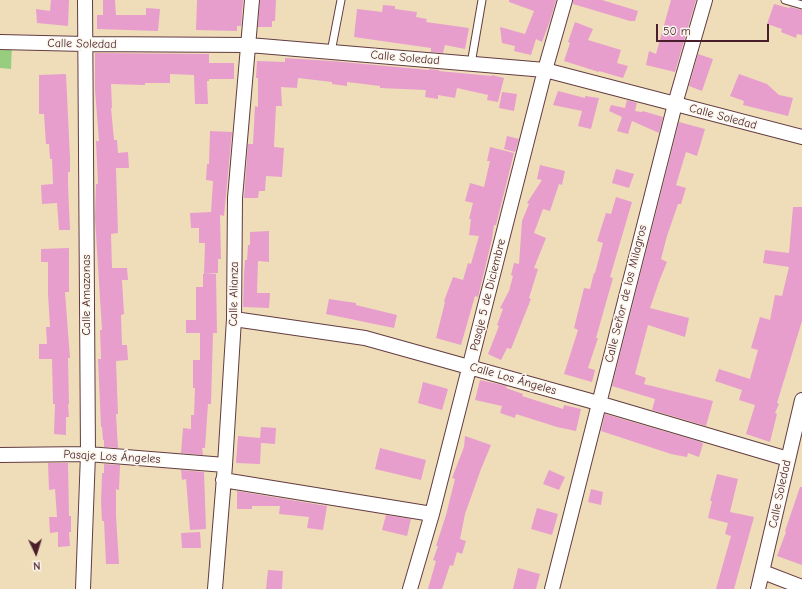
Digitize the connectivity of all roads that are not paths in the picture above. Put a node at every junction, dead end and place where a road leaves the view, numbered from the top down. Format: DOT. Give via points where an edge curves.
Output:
graph roads {
  1 [pos="85,0"];
  2 [pos="252,0"];
  3 [pos="341,0"];
  4 [pos="482,0"];
  5 [pos="565,0"];
  6 [pos="705,0"];
  7 [pos="785,0"];
  8 [pos="802,5"];
  9 [pos="0,42"];
  10 [pos="85,44"];
  11 [pos="249,45"];
  12 [pos="331,52"];
  13 [pos="471,64"];
  14 [pos="545,70"];
  15 [pos="675,104"];
  16 [pos="802,138"];
  17 [pos="234,319"];
  18 [pos="469,367"];
  19 [pos="802,400"];
  20 [pos="598,403"];
  21 [pos="88,454"];
  22 [pos="0,455"];
  23 [pos="788,459"];
  24 [pos="225,465"];
  25 [pos="224,480"];
  26 [pos="432,514"];
  27 [pos="763,572"];
  28 [pos="802,587"];
  29 [pos="83,589"];
  30 [pos="214,589"];
  31 [pos="410,589"];
  32 [pos="552,589"];
  33 [pos="758,589"];
  1 -- 10 [label="street, Calle Amazonas"];
  2 -- 11 [label="street, Calle Alianza"];
  3 -- 12 [label="lane"];
  4 -- 13 [label="lane"];
  5 -- 14 [label="street, Pasaje 5 de Diciembre"];
  6 -- 15 [label="street, Calle Señor de los Milagros"];
  7 -- 8 [label="lane"];
  9 -- 10 [label="street, Calle Soledad"];
  10 -- 11 [label="street, Calle Soledad"];
  10 -- 21 [label="street, Calle Amazonas"];
  11 -- 12 [label="street, Calle Soledad"];
  11 -- 17 [label="street, Calle Alianza" via="235,198"];
  12 -- 13 [label="street, Calle Soledad"];
  13 -- 14 [label="street, Calle Soledad"];
  14 -- 15 [label="street, Calle Soledad"];
  14 -- 18 [label="street, Pasaje 5 de Diciembre"];
  15 -- 16 [label="street, Calle Soledad"];
  15 -- 20 [label="street, Calle Señor de los Milagros"];
  17 -- 18 [label="street, Calle Los Ángeles" via="365,338"];
  17 -- 24 [label="street, Calle Alianza"];
  18 -- 20 [label="street, Calle Los Ángeles"];
  18 -- 26 [label="street, Pasaje 5 de Diciembre"];
  19 -- 23 [label="street, Calle Soledad"];
  20 -- 23 [label="street, Calle Los Ángeles"];
  20 -- 32 [label="street, Calle Señor de los Milagros"];
  21 -- 22 [label="street, Pasaje Los Ángeles"];
  21 -- 24 [label="street, Pasaje Los Ángeles"];
  21 -- 29 [label="street, Calle Amazonas"];
  23 -- 27 [label="street, Calle Soledad"];
  24 -- 25 [label="street, Calle Alianza"];
  25 -- 26 [label="street"];
  25 -- 30 [label="street, Calle Alianza"];
  26 -- 31 [label="street, Pasaje 5 de Diciembre"];
  27 -- 28 [label="street"];
  27 -- 33 [label="street, Calle Soledad"];
}
